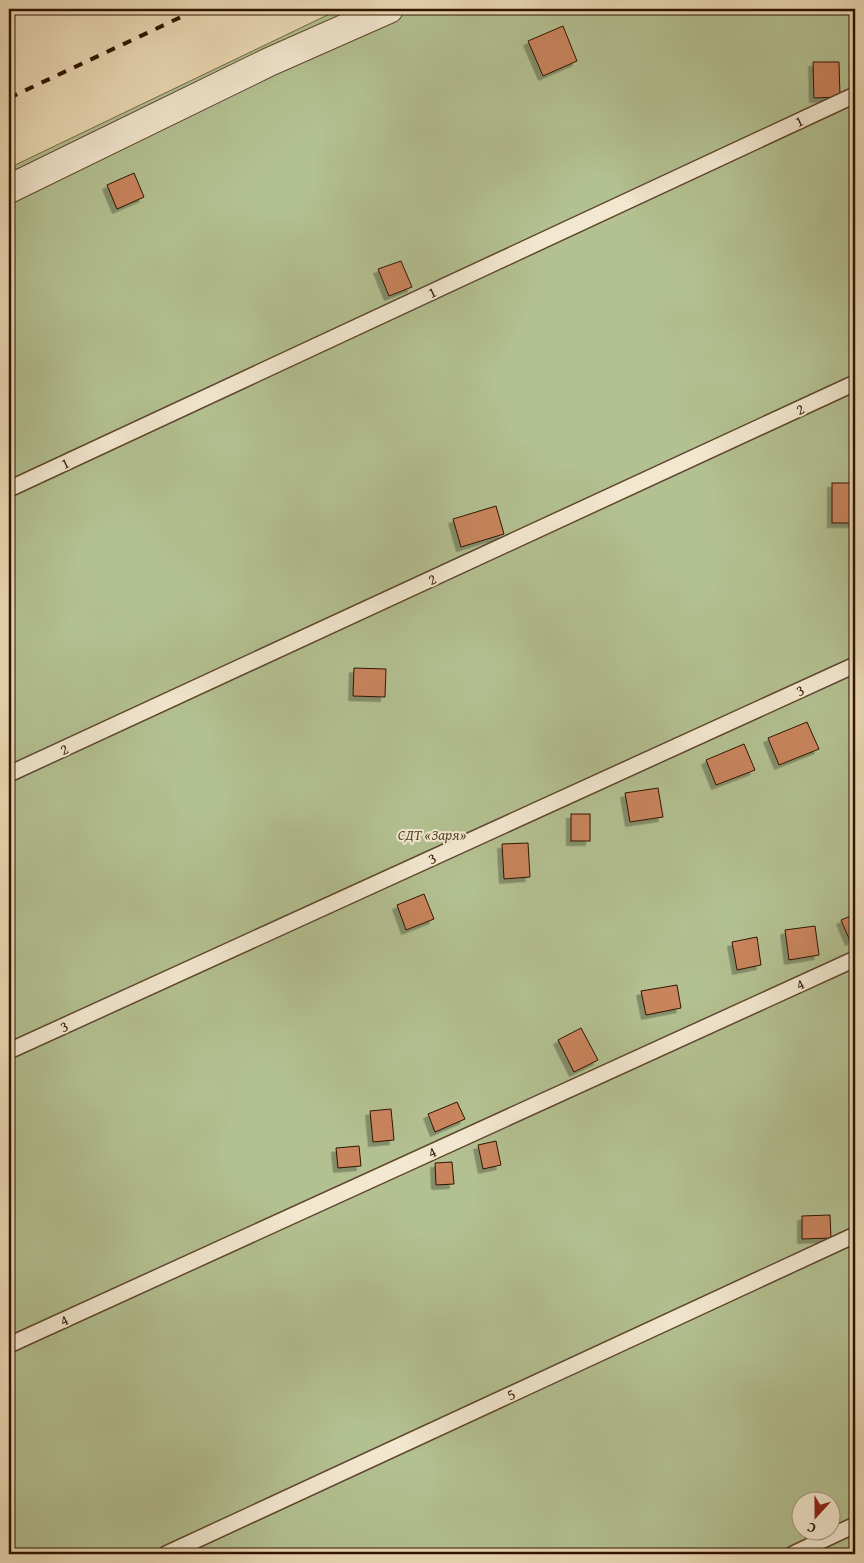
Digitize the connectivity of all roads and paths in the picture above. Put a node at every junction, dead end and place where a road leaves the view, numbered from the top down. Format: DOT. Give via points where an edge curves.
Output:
graph roads {
  1 [pos="389,9"];
  2 [pos="855,95"];
  3 [pos="9,188"];
  4 [pos="855,383"];
  5 [pos="9,489"];
  6 [pos="855,665"];
  7 [pos="9,774"];
  8 [pos="855,959"];
  9 [pos="9,1051"];
  10 [pos="855,1235"];
  11 [pos="9,1345"];
  12 [pos="855,1525"];
  13 [pos="166,1554"];
  14 [pos="793,1554"];
  1 -- 3 [label="street" via="269,62"];
  2 -- 5 [label="lane, 1"];
  4 -- 7 [label="lane, 2"];
  6 -- 9 [label="lane, 3"];
  8 -- 11 [label="lane, 4"];
  10 -- 13 [label="lane, 5"];
  12 -- 14 [label="lane"];
}
